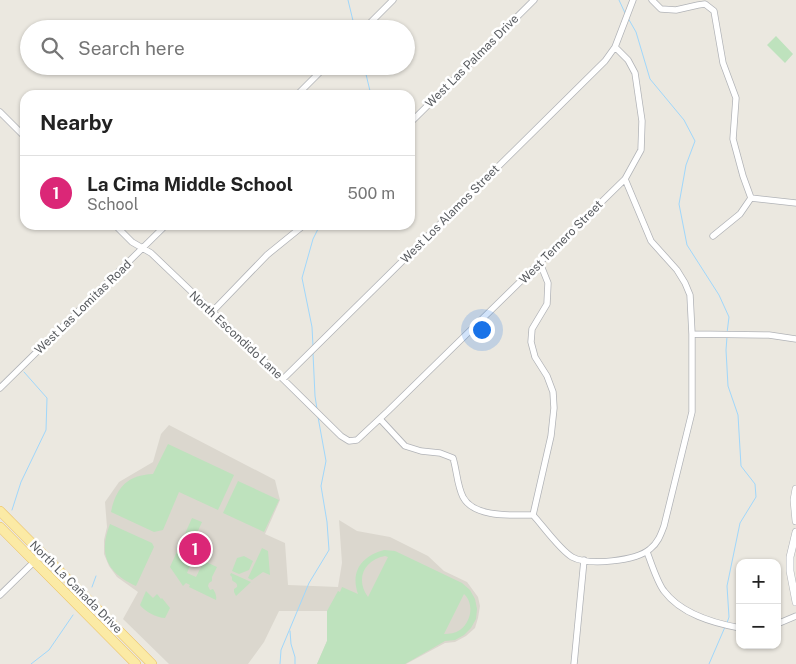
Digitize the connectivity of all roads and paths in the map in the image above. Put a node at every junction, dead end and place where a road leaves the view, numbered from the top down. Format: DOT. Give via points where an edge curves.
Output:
graph roads {
  1 [pos="393,0"];
  2 [pos="534,0"];
  3 [pos="633,0"];
  4 [pos="652,0"];
  5 [pos="373,20"];
  6 [pos="615,47"];
  7 [pos="317,75"];
  8 [pos="302,90"];
  9 [pos="0,112"];
  10 [pos="415,118"];
  11 [pos="20,132"];
  12 [pos="625,179"];
  13 [pos="751,198"];
  14 [pos="796,203"];
  15 [pos="120,230"];
  16 [pos="161,230"];
  17 [pos="298,230"];
  18 [pos="714,236"];
  19 [pos="143,248"];
  20 [pos="540,263"];
  21 [pos="212,312"];
  22 [pos="692,334"];
  23 [pos="796,339"];
  24 [pos="283,379"];
  25 [pos="0,388"];
  26 [pos="380,419"];
  27 [pos="358,440"];
  28 [pos="796,488"];
  29 [pos="0,511"];
  30 [pos="533,515"];
  31 [pos="796,521"];
  32 [pos="0,527"];
  33 [pos="796,532"];
  34 [pos="646,552"];
  35 [pos="42,554"];
  36 [pos="582,560"];
  37 [pos="34,561"];
  38 [pos="0,595"];
  39 [pos="796,602"];
  40 [pos="796,616"];
  41 [pos="781,622"];
  42 [pos="736,627"];
  43 [pos="136,664"];
  44 [pos="152,664"];
  45 [pos="574,664"];
  1 -- 5 [label="street"];
  2 -- 10 [label="street, West Las Palmas Drive"];
  3 -- 6 [label="street"];
  4 -- 13 [label="street" via="661,9 676,10 706,4 714,11 723,63 736,98 733,139"];
  6 -- 12 [label="street, West Ternero Street" via="636,74 642,121 641,150"];
  6 -- 24 [label="street, West Los Alamos Street" via="605,61"];
  7 -- 8 [label="street"];
  9 -- 11 [label="street"];
  12 -- 20 [label="street, West Ternero Street"];
  12 -- 22 [label="street" via="651,241 685,283 690,295"];
  13 -- 14 [label="street"];
  13 -- 18 [label="street" via="740,214"];
  15 -- 19 [label="street, North Escondido Lane"];
  16 -- 19 [label="street, West Las Lomitas Road"];
  17 -- 21 [label="street" via="268,255"];
  19 -- 21 [label="street, North Escondido Lane"];
  19 -- 25 [label="street, West Las Lomitas Road"];
  20 -- 26 [label="street, West Ternero Street"];
  20 -- 30 [label="street" via="548,283 547,304 532,329 531,342 535,358 551,386 554,408"];
  21 -- 24 [label="street, North Escondido Lane"];
  22 -- 23 [label="street" via="769,335"];
  22 -- 34 [label="street" via="692,412 664,526 657,541"];
  24 -- 27 [label="street, North Escondido Lane" via="340,436 349,441"];
  26 -- 27 [label="street, West Ternero Street"];
  26 -- 30 [label="street" via="405,446 453,458 464,498 471,506 483,512"];
  28 -- 31 [label="street"];
  29 -- 35 [label="main road, North La Cañada Drive"];
  30 -- 36 [label="street" via="566,552"];
  32 -- 37 [label="main road, North La Cañada Drive"];
  33 -- 39 [label="street" via="790,557"];
  34 -- 36 [label="street" via="612,562"];
  34 -- 42 [label="street" via="662,590 672,600 705,619"];
  35 -- 37 [label="street"];
  35 -- 44 [label="main road, North La Cañada Drive"];
  36 -- 45 [label="street"];
  37 -- 38 [label="street"];
  37 -- 43 [label="main road, North La Cañada Drive"];
  40 -- 41 [label="street"];
}
